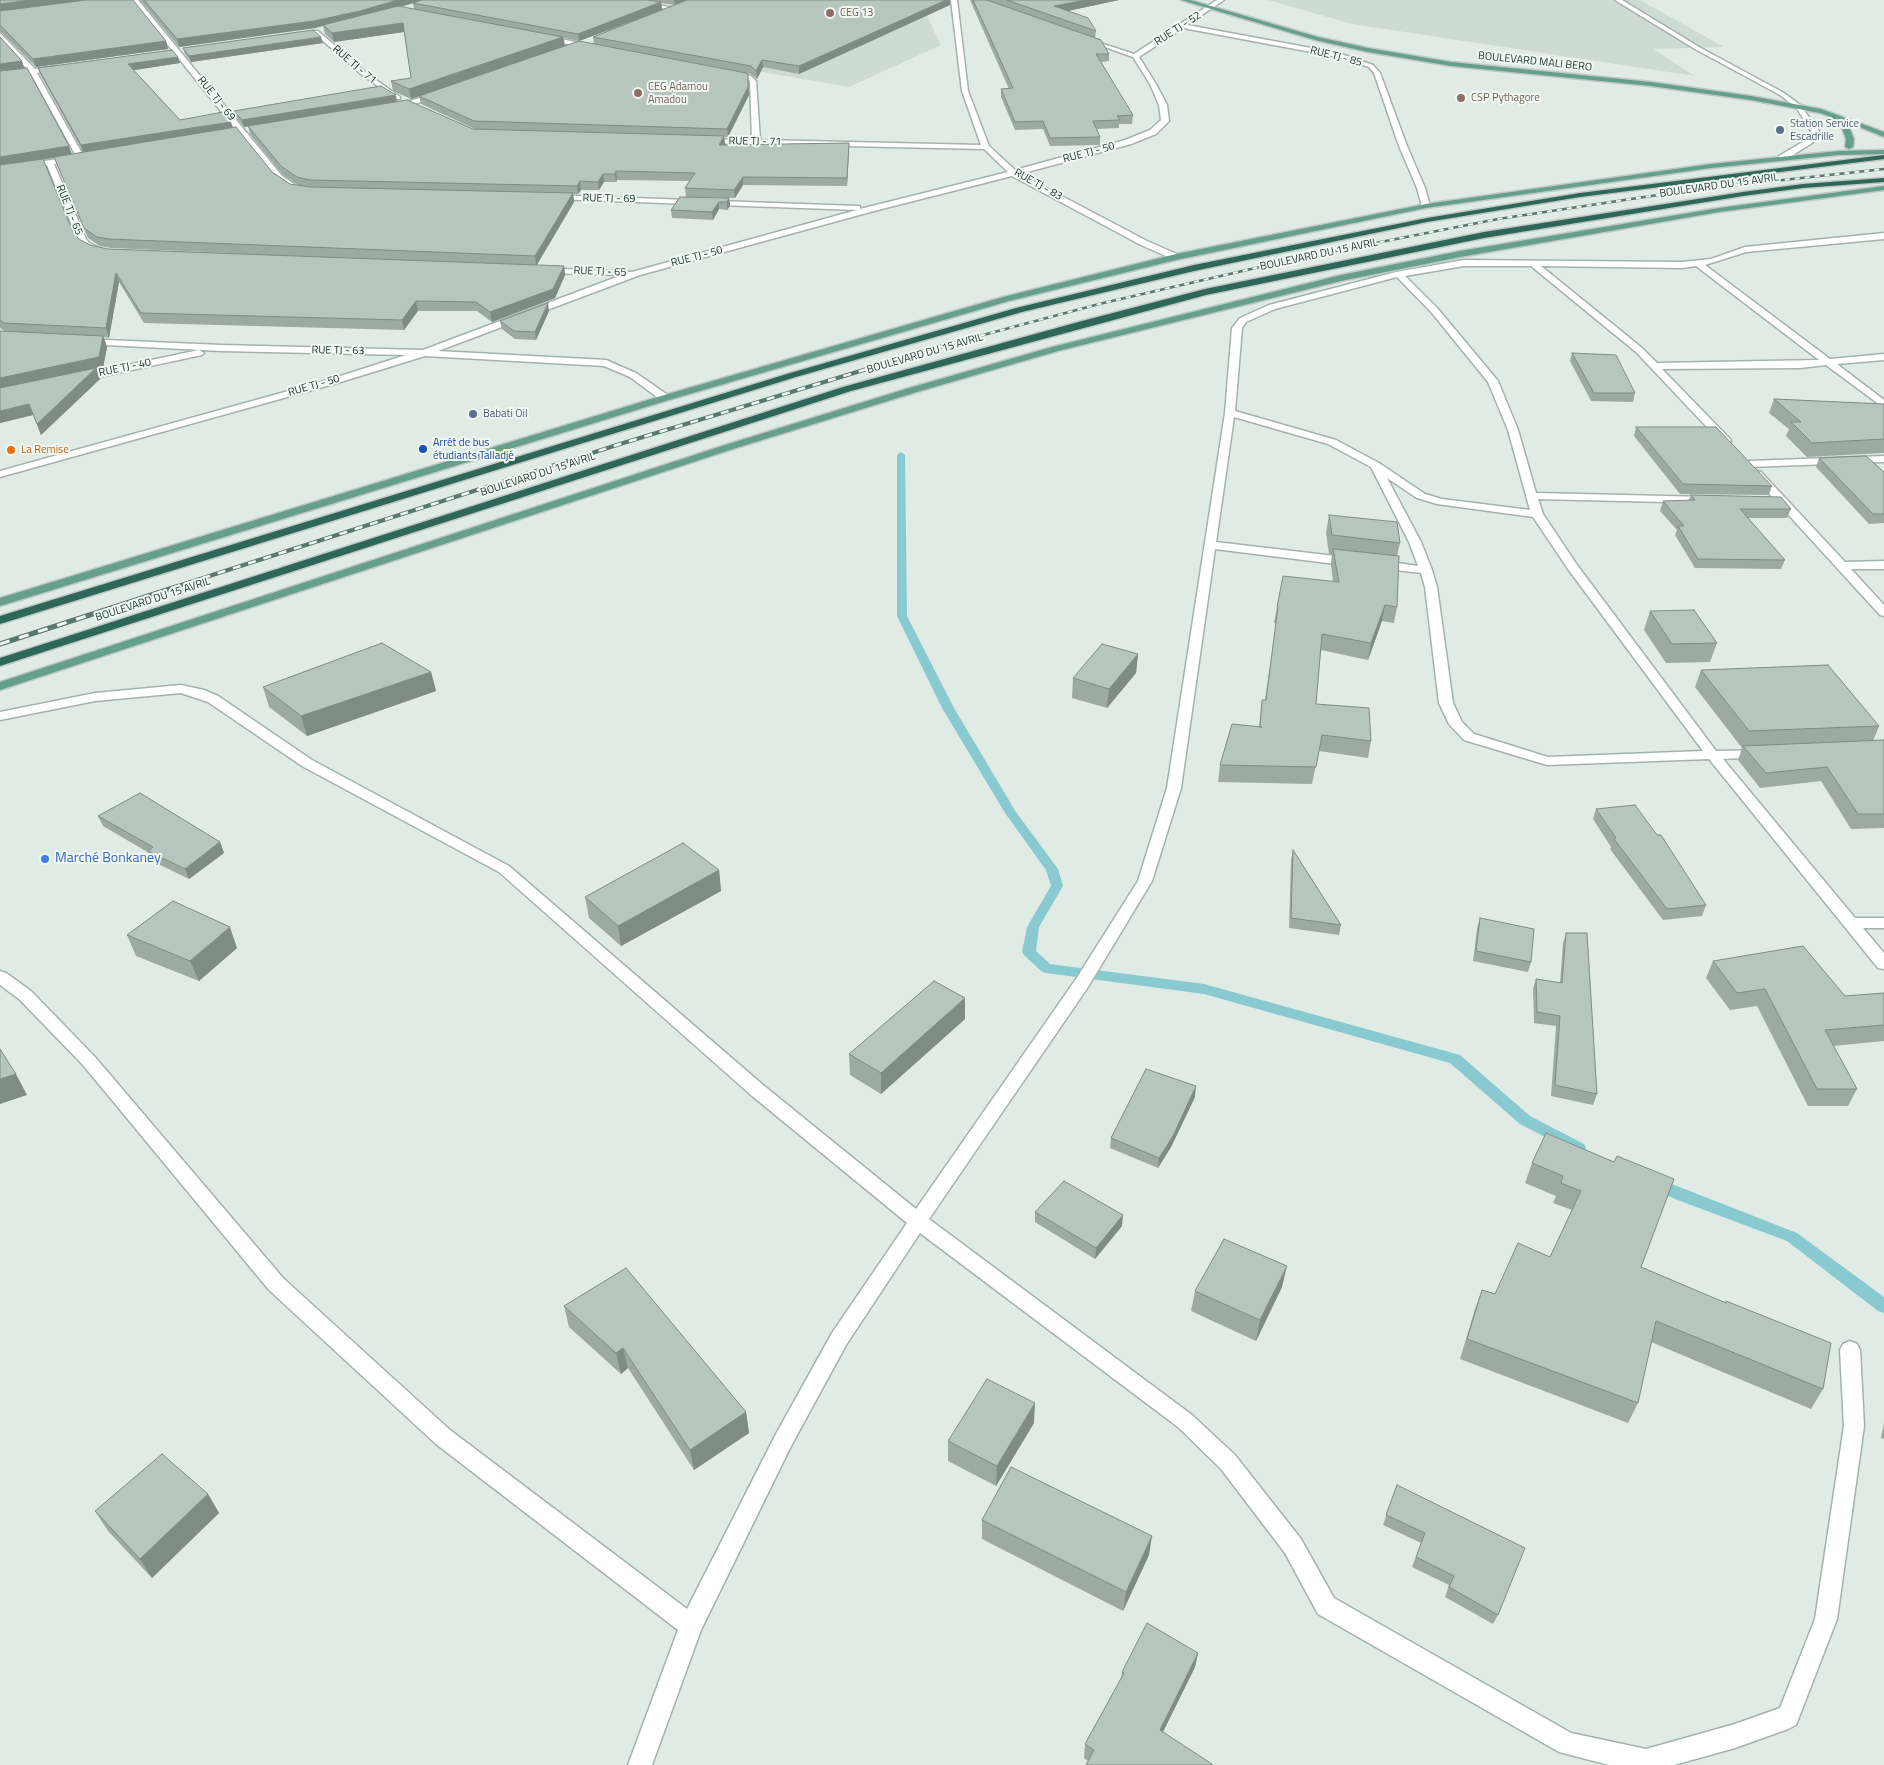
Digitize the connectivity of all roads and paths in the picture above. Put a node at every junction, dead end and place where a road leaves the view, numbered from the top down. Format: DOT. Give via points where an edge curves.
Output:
graph roads {
  1 [pos="135,0"];
  2 [pos="623,0"];
  3 [pos="954,0"];
  4 [pos="1184,0"];
  5 [pos="1618,0"];
  6 [pos="1222,1"];
  7 [pos="1209,8"];
  8 [pos="658,15"];
  9 [pos="1183,26"];
  10 [pos="307,33"];
  11 [pos="0,35"];
  12 [pos="533,36"];
  13 [pos="1078,36"];
  14 [pos="598,38"];
  15 [pos="1370,42"];
  16 [pos="580,45"];
  17 [pos="599,49"];
  18 [pos="188,50"];
  19 [pos="1414,50"];
  20 [pos="178,51"];
  21 [pos="562,52"];
  22 [pos="168,53"];
  23 [pos="1135,56"];
  24 [pos="1480,59"];
  25 [pos="62,67"];
  26 [pos="33,71"];
  27 [pos="722,71"];
  28 [pos="0,76"];
  29 [pos="1659,77"];
  30 [pos="1758,90"];
  31 [pos="446,92"];
  32 [pos="1782,94"];
  33 [pos="1797,98"];
  34 [pos="410,104"];
  35 [pos="1798,106"];
  36 [pos="382,109"];
  37 [pos="423,111"];
  38 [pos="1829,114"];
  39 [pos="251,130"];
  40 [pos="242,131"];
  41 [pos="233,132"];
  42 [pos="1884,134"];
  43 [pos="698,141"];
  44 [pos="756,142"];
  45 [pos="986,147"];
  46 [pos="1849,147"];
  47 [pos="1884,147"];
  48 [pos="1884,152"];
  49 [pos="90,156"];
  50 [pos="1824,156"];
  51 [pos="1884,157"];
  52 [pos="80,158"];
  53 [pos="1782,158"];
  54 [pos="50,162"];
  55 [pos="0,170"];
  56 [pos="1013,174"];
  57 [pos="1884,180"];
  58 [pos="1884,188"];
  59 [pos="296,189"];
  60 [pos="1845,192"];
  61 [pos="1884,195"];
  62 [pos="546,197"];
  63 [pos="1426,206"];
  64 [pos="871,208"];
  65 [pos="1882,237"];
  66 [pos="111,253"];
  67 [pos="1176,257"];
  68 [pos="1532,263"];
  69 [pos="1699,264"];
  70 [pos="538,269"];
  71 [pos="637,273"];
  72 [pos="1399,274"];
  73 [pos="73,341"];
  74 [pos="221,348"];
  75 [pos="424,353"];
  76 [pos="1884,357"];
  77 [pos="1828,363"];
  78 [pos="1653,366"];
  79 [pos="69,380"];
  80 [pos="665,398"];
  81 [pos="1884,405"];
  82 [pos="1230,413"];
  83 [pos="1742,457"];
  84 [pos="1884,459"];
  85 [pos="1375,465"];
  86 [pos="0,474"];
  87 [pos="1532,496"];
  88 [pos="1724,500"];
  89 [pos="1763,501"];
  90 [pos="1782,501"];
  91 [pos="1537,514"];
  92 [pos="1210,545"];
  93 [pos="1884,565"];
  94 [pos="1843,566"];
  95 [pos="1426,570"];
  96 [pos="0,602"];
  97 [pos="1884,612"];
  98 [pos="0,620"];
  99 [pos="0,662"];
  100 [pos="0,686"];
  101 [pos="0,716"];
  102 [pos="1770,752"];
  103 [pos="1712,754"];
  104 [pos="1851,923"];
  105 [pos="1884,923"];
  106 [pos="1884,964"];
  107 [pos="0,977"];
  108 [pos="918,1221"];
  109 [pos="1850,1350"];
  110 [pos="691,1626"];
  111 [pos="1649,1763"];
  112 [pos="640,1765"];
  1 -- 20 [label="street, RUE TJ - 69"];
  2 -- 8 [label="street" via="680,7"];
  3 -- 45 [label="street, RUE TJ - 83" via="965,91"];
  4 -- 7 [label="main road, BOULEVARD MALI BERO"];
  5 -- 32 [label="street"];
  6 -- 7 [label="street, RUE TJ - 52"];
  7 -- 9 [label="street, RUE TJ - 52"];
  7 -- 35 [label="main road, BOULEVARD MALI BERO" via="1317,39 1407,57 1651,84"];
  9 -- 23 [label="street, RUE TJ - 52"];
  9 -- 63 [label="street, RUE TJ - 85" via="1338,55 1371,66 1377,73"];
  10 -- 34 [label="street, RUE TJ - 71" via="320,31 363,74"];
  11 -- 26 [label="street"];
  12 -- 16 [label="street"];
  13 -- 23 [label="street"];
  14 -- 16 [label="street"];
  15 -- 19 [label="main road"];
  16 -- 17 [label="street"];
  16 -- 21 [label="street"];
  18 -- 20 [label="street"];
  20 -- 22 [label="street"];
  20 -- 40 [label="street, RUE TJ - 69"];
  23 -- 56 [label="street, RUE TJ - 50" via="1163,105 1165,122 1153,132 1128,142"];
  24 -- 29 [label="main road, BOULEVARD MALI BERO"];
  25 -- 26 [label="street"];
  26 -- 28 [label="street"];
  26 -- 52 [label="street"];
  27 -- 44 [label="street" via="740,74 753,81"];
  30 -- 32 [label="main road"];
  31 -- 34 [label="street"];
  32 -- 33 [label="main road"];
  32 -- 35 [label="street"];
  34 -- 36 [label="street"];
  34 -- 37 [label="street, RUE TJ - 71"];
  35 -- 38 [label="main road, BOULEVARD MALI BERO"];
  35 -- 53 [label="street" via="1815,131 1809,141"];
  38 -- 42 [label="main road, BOULEVARD MALI BERO"];
  38 -- 46 [label="main road" via="1845,127 1850,139"];
  39 -- 40 [label="street"];
  40 -- 41 [label="street"];
  40 -- 59 [label="street, RUE TJ - 69" via="279,178"];
  43 -- 44 [label="street, RUE TJ - 71"];
  44 -- 45 [label="street, RUE TJ - 71"];
  45 -- 56 [label="street, RUE TJ - 83"];
  46 -- 47 [label="main road, BOULEVARD DU 15 AVRIL"];
  46 -- 50 [label="main road, BOULEVARD DU 15 AVRIL"];
  48 -- 50 [label="main road, BOULEVARD DU 15 AVRIL"];
  49 -- 52 [label="street"];
  50 -- 53 [label="main road, BOULEVARD DU 15 AVRIL"];
  51 -- 98 [label="highway, BOULEVARD DU 15 AVRIL" via="1580,195 1427,220 1194,268 1019,310 793,374"];
  52 -- 54 [label="street"];
  53 -- 63 [label="main road, BOULEVARD DU 15 AVRIL"];
  54 -- 55 [label="street"];
  54 -- 66 [label="street, RUE TJ - 65" via="82,240 96,250"];
  56 -- 64 [label="street, RUE TJ - 50"];
  56 -- 67 [label="street, RUE TJ - 83"];
  57 -- 99 [label="highway, BOULEVARD DU 15 AVRIL" via="1743,194 1484,235 1301,271 1103,318 847,389"];
  58 -- 60 [label="main road, BOULEVARD DU 15 AVRIL"];
  60 -- 61 [label="main road, BOULEVARD DU 15 AVRIL"];
  60 -- 100 [label="main road, BOULEVARD DU 15 AVRIL" via="1460,254 1341,278 1055,349 729,447"];
  62 -- 64 [label="street, RUE TJ - 69"];
  63 -- 67 [label="main road, BOULEVARD DU 15 AVRIL"];
  64 -- 71 [label="street, RUE TJ - 50"];
  65 -- 69 [label="street" via="1745,250"];
  67 -- 80 [label="main road, BOULEVARD DU 15 AVRIL" via="1006,299"];
  68 -- 69 [label="street"];
  68 -- 72 [label="street" via="1464,263"];
  68 -- 78 [label="street" via="1639,350"];
  69 -- 77 [label="street"];
  70 -- 71 [label="street, RUE TJ - 65"];
  71 -- 75 [label="street, RUE TJ - 50"];
  72 -- 82 [label="street" via="1272,307 1243,320 1237,328"];
  72 -- 87 [label="street" via="1435,311 1493,381 1513,430"];
  73 -- 74 [label="street, RUE TJ - 63"];
  74 -- 75 [label="street, RUE TJ - 63"];
  74 -- 79 [label="street, RUE TJ - 40"];
  75 -- 80 [label="street, RUE TJ - 63" via="606,363 633,374"];
  75 -- 86 [label="street, RUE TJ - 50"];
  76 -- 77 [label="street"];
  77 -- 78 [label="street"];
  77 -- 81 [label="street"];
  78 -- 83 [label="street"];
  80 -- 96 [label="main road, BOULEVARD DU 15 AVRIL"];
  82 -- 85 [label="street" via="1332,442"];
  82 -- 92 [label="street"];
  83 -- 84 [label="street"];
  83 -- 90 [label="street"];
  85 -- 91 [label="street" via="1421,496 1440,502"];
  85 -- 95 [label="street"];
  87 -- 88 [label="street"];
  87 -- 91 [label="street"];
  89 -- 90 [label="street"];
  90 -- 94 [label="street"];
  91 -- 103 [label="street" via="1572,567"];
  92 -- 95 [label="street"];
  92 -- 108 [label="street" via="1174,788 1146,881 1082,983"];
  93 -- 94 [label="street"];
  94 -- 97 [label="street"];
  95 -- 103 [label="street" via="1446,703 1456,724 1469,737 1547,761"];
  101 -- 108 [label="street" via="96,697 181,689 213,699 307,763 504,869 757,1090"];
  102 -- 103 [label="street"];
  103 -- 104 [label="street"];
  104 -- 105 [label="street"];
  104 -- 106 [label="street"];
  107 -- 110 [label="street" via="25,995 89,1061 276,1284 443,1437"];
  108 -- 110 [label="street" via="835,1347 783,1441"];
  108 -- 111 [label="street" via="1191,1427 1228,1462 1293,1546 1326,1606 1567,1744"];
  109 -- 111 [label="street" via="1854,1426 1826,1619 1788,1717"];
  110 -- 112 [label="street"];
}
